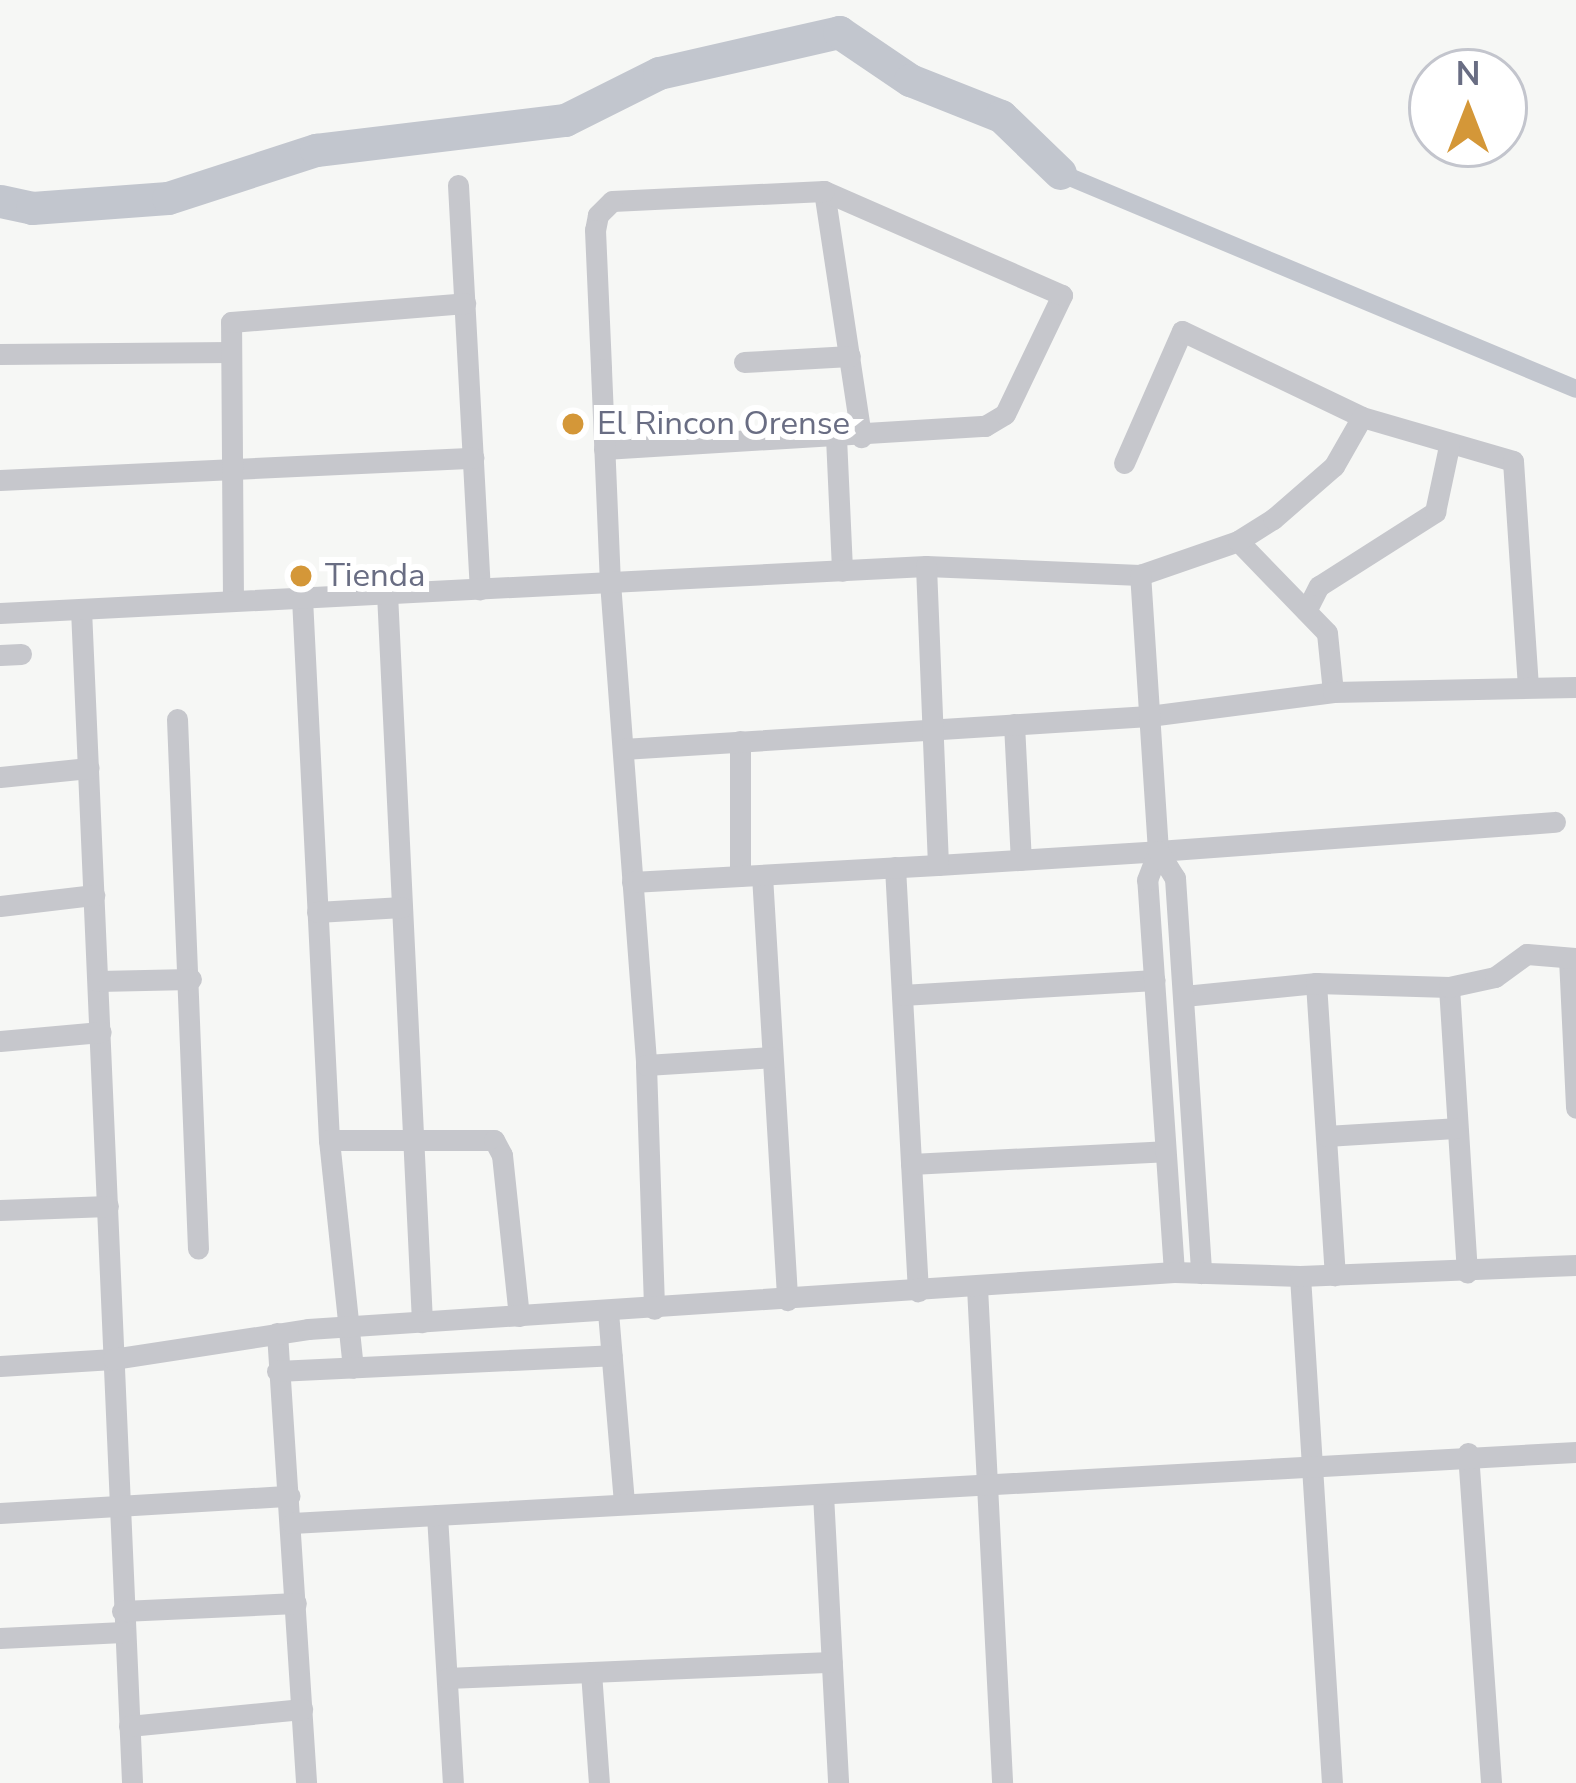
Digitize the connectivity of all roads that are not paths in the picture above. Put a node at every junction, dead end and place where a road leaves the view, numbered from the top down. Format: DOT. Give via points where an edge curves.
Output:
graph roads {
  1 [pos="458,185"];
  2 [pos="824,191"];
  3 [pos="465,304"];
  4 [pos="231,352"];
  5 [pos="0,354"];
  6 [pos="850,356"];
  7 [pos="744,362"];
  8 [pos="1362,417"];
  9 [pos="861,436"];
  10 [pos="836,437"];
  11 [pos="1449,446"];
  12 [pos="604,449"];
  13 [pos="473,458"];
  14 [pos="1124,463"];
  15 [pos="232,472"];
  16 [pos="0,480"];
  17 [pos="1238,541"];
  18 [pos="926,566"];
  19 [pos="842,571"];
  20 [pos="1140,575"];
  21 [pos="610,582"];
  22 [pos="480,589"];
  23 [pos="387,593"];
  24 [pos="302,598"];
  25 [pos="233,601"];
  26 [pos="81,609"];
  27 [pos="1306,611"];
  28 [pos="0,613"];
  29 [pos="1528,684"];
  30 [pos="1576,687"];
  31 [pos="1333,692"];
  32 [pos="1149,716"];
  33 [pos="177,719"];
  34 [pos="1013,724"];
  35 [pos="932,728"];
  36 [pos="740,741"];
  37 [pos="622,749"];
  38 [pos="89,768"];
  39 [pos="0,777"];
  40 [pos="1555,822"];
  41 [pos="1158,851"];
  42 [pos="1021,860"];
  43 [pos="938,865"];
  44 [pos="895,867"];
  45 [pos="751,876"];
  46 [pos="632,882"];
  47 [pos="94,895"];
  48 [pos="0,906"];
  49 [pos="402,907"];
  50 [pos="317,912"];
  51 [pos="1572,958"];
  52 [pos="190,979"];
  53 [pos="1155,980"];
  54 [pos="98,981"];
  55 [pos="1316,983"];
  56 [pos="1449,987"];
  57 [pos="902,995"];
  58 [pos="1184,996"];
  59 [pos="100,1032"];
  60 [pos="0,1041"];
  61 [pos="772,1058"];
  62 [pos="646,1065"];
  63 [pos="1576,1108"];
  64 [pos="1455,1129"];
  65 [pos="1326,1136"];
  66 [pos="416,1139"];
  67 [pos="329,1141"];
  68 [pos="1166,1151"];
  69 [pos="911,1164"];
  70 [pos="109,1206"];
  71 [pos="0,1210"];
  72 [pos="198,1249"];
  73 [pos="1576,1265"];
  74 [pos="1174,1272"];
  75 [pos="1467,1272"];
  76 [pos="1201,1273"];
  77 [pos="1335,1275"];
  78 [pos="1300,1276"];
  79 [pos="977,1287"];
  80 [pos="918,1291"];
  81 [pos="787,1300"];
  82 [pos="654,1309"];
  83 [pos="608,1312"];
  84 [pos="519,1316"];
  85 [pos="473,1318"];
  86 [pos="422,1322"];
  87 [pos="352,1328"];
  88 [pos="277,1333"];
  89 [pos="612,1355"];
  90 [pos="113,1359"];
  91 [pos="476,1361"];
  92 [pos="0,1366"];
  93 [pos="352,1368"];
  94 [pos="277,1371"];
  95 [pos="1576,1452"];
  96 [pos="1468,1453"];
  97 [pos="1313,1463"];
  98 [pos="981,1480"];
  99 [pos="823,1494"];
  100 [pos="290,1496"];
  101 [pos="624,1502"];
  102 [pos="119,1505"];
  103 [pos="0,1514"];
  104 [pos="437,1515"];
  105 [pos="292,1523"];
  106 [pos="296,1603"];
  107 [pos="123,1622"];
  108 [pos="0,1638"];
  109 [pos="832,1662"];
  110 [pos="591,1672"];
  111 [pos="447,1678"];
  112 [pos="302,1709"];
  113 [pos="128,1726"];
  114 [pos="132,1783"];
  115 [pos="306,1783"];
  116 [pos="453,1783"];
  117 [pos="598,1783"];
  118 [pos="838,1783"];
  119 [pos="1002,1783"];
  120 [pos="1332,1783"];
  121 [pos="1491,1783"];
  1 -- 3 [label="street"];
  2 -- 6 [label="street"];
  2 -- 9 [label="street" via="1061,295 1005,413 970,429"];
  2 -- 12 [label="street" via="612,201 598,214"];
  3 -- 4 [label="street" via="238,318 230,325"];
  3 -- 13 [label="street"];
  4 -- 5 [label="street"];
  4 -- 15 [label="street"];
  6 -- 7 [label="street"];
  6 -- 9 [label="street"];
  8 -- 11 [label="street"];
  8 -- 14 [label="street" via="1182,331"];
  8 -- 17 [label="street" via="1334,466"];
  9 -- 10 [label="street"];
  10 -- 12 [label="street"];
  10 -- 19 [label="street"];
  11 -- 27 [label="street" via="1435,512 1318,586"];
  11 -- 29 [label="street" via="1516,466"];
  12 -- 21 [label="street"];
  13 -- 15 [label="street"];
  13 -- 22 [label="street"];
  15 -- 16 [label="street"];
  15 -- 25 [label="street"];
  17 -- 20 [label="street"];
  17 -- 27 [label="street"];
  18 -- 19 [label="street"];
  18 -- 20 [label="street"];
  18 -- 35 [label="street"];
  19 -- 21 [label="street"];
  20 -- 32 [label="street"];
  21 -- 22 [label="street"];
  21 -- 37 [label="street"];
  22 -- 23 [label="street"];
  23 -- 24 [label="street"];
  23 -- 49 [label="street"];
  24 -- 25 [label="street"];
  24 -- 50 [label="street"];
  25 -- 26 [label="street"];
  26 -- 28 [label="street"];
  26 -- 38 [label="street"];
  27 -- 31 [label="street" via="1327,633"];
  29 -- 30 [label="street"];
  29 -- 31 [label="street"];
  31 -- 32 [label="street"];
  32 -- 34 [label="street"];
  32 -- 41 [label="street"];
  33 -- 52 [label="street"];
  34 -- 35 [label="street"];
  34 -- 42 [label="street"];
  35 -- 36 [label="street"];
  35 -- 43 [label="street"];
  36 -- 37 [label="street"];
  36 -- 45 [label="street"];
  37 -- 46 [label="street"];
  38 -- 39 [label="street"];
  38 -- 47 [label="street"];
  40 -- 41 [label="street"];
  41 -- 42 [label="street"];
  41 -- 53 [label="street" via="1147,880"];
  41 -- 58 [label="street" via="1175,878"];
  42 -- 43 [label="street"];
  43 -- 44 [label="street"];
  44 -- 45 [label="street"];
  44 -- 57 [label="street"];
  45 -- 46 [label="street"];
  45 -- 61 [label="street"];
  46 -- 62 [label="street"];
  47 -- 48 [label="street"];
  47 -- 54 [label="street"];
  49 -- 50 [label="street"];
  49 -- 66 [label="street"];
  50 -- 67 [label="street"];
  51 -- 56 [label="street" via="1527,954 1495,976"];
  51 -- 63 [label="street"];
  52 -- 54 [label="street"];
  52 -- 72 [label="street"];
  53 -- 57 [label="street"];
  53 -- 68 [label="street"];
  54 -- 59 [label="street"];
  55 -- 56 [label="street"];
  55 -- 58 [label="street"];
  55 -- 65 [label="street"];
  56 -- 64 [label="street"];
  57 -- 69 [label="street"];
  58 -- 76 [label="street"];
  59 -- 60 [label="street"];
  59 -- 70 [label="street"];
  61 -- 62 [label="street"];
  61 -- 81 [label="street"];
  62 -- 82 [label="street"];
  64 -- 65 [label="street"];
  64 -- 75 [label="street"];
  65 -- 77 [label="street"];
  66 -- 67 [label="street"];
  66 -- 84 [label="street" via="490,1138 498,1145"];
  66 -- 86 [label="street"];
  67 -- 87 [label="street"];
  68 -- 69 [label="street"];
  68 -- 74 [label="street"];
  69 -- 80 [label="street"];
  70 -- 71 [label="street"];
  70 -- 90 [label="street"];
  73 -- 75 [label="street"];
  74 -- 76 [label="street"];
  74 -- 79 [label="street"];
  75 -- 77 [label="street"];
  76 -- 78 [label="street"];
  77 -- 78 [label="street"];
  78 -- 97 [label="street"];
  79 -- 80 [label="street"];
  79 -- 98 [label="street"];
  80 -- 81 [label="street"];
  81 -- 82 [label="street"];
  82 -- 83 [label="street"];
  83 -- 84 [label="street"];
  83 -- 89 [label="street"];
  84 -- 85 [label="street"];
  85 -- 86 [label="street"];
  85 -- 91 [label="street"];
  86 -- 87 [label="street"];
  87 -- 88 [label="street"];
  87 -- 93 [label="street"];
  88 -- 90 [label="street"];
  88 -- 94 [label="street"];
  89 -- 91 [label="street"];
  89 -- 101 [label="street"];
  90 -- 92 [label="street"];
  90 -- 102 [label="street"];
  91 -- 93 [label="street"];
  93 -- 94 [label="street"];
  94 -- 100 [label="street"];
  95 -- 96 [label="street"];
  96 -- 97 [label="street"];
  96 -- 121 [label="street"];
  97 -- 98 [label="street"];
  97 -- 120 [label="street"];
  98 -- 99 [label="street"];
  98 -- 119 [label="street"];
  99 -- 101 [label="street"];
  99 -- 109 [label="street"];
  100 -- 102 [label="street"];
  100 -- 105 [label="street"];
  101 -- 104 [label="street"];
  102 -- 103 [label="street"];
  102 -- 107 [label="street"];
  104 -- 105 [label="street"];
  104 -- 111 [label="street"];
  105 -- 106 [label="street"];
  106 -- 107 [label="street"];
  106 -- 112 [label="street"];
  107 -- 108 [label="street"];
  107 -- 113 [label="street"];
  109 -- 110 [label="street"];
  109 -- 118 [label="street"];
  110 -- 111 [label="street"];
  110 -- 117 [label="street"];
  111 -- 116 [label="street"];
  112 -- 113 [label="street"];
  112 -- 115 [label="street"];
  113 -- 114 [label="street"];
}
